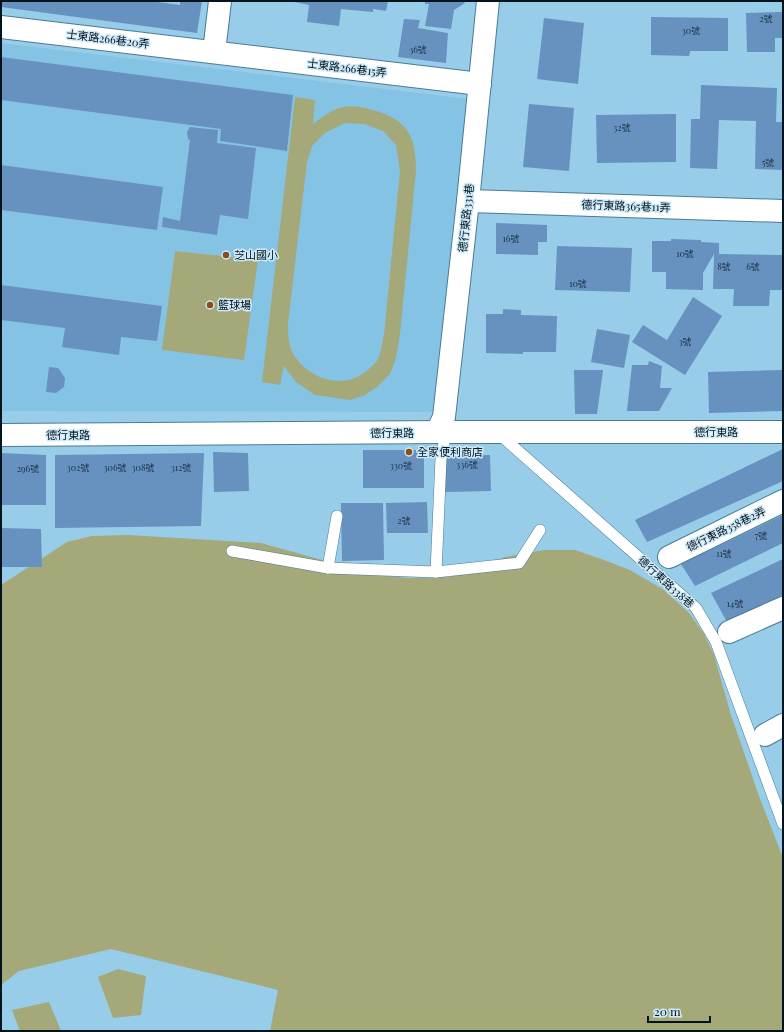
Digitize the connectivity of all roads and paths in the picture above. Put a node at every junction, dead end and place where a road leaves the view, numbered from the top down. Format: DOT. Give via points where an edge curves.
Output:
graph roads {
  1 [pos="220,1"];
  2 [pos="488,1"];
  3 [pos="1,27"];
  4 [pos="214,52"];
  5 [pos="480,84"];
  6 [pos="468,201"];
  7 [pos="783,211"];
  8 [pos="442,432"];
  9 [pos="783,432"];
  10 [pos="498,433"];
  11 [pos="1,435"];
  12 [pos="783,502"];
  13 [pos="337,516"];
  14 [pos="540,530"];
  15 [pos="232,551"];
  16 [pos="669,558"];
  17 [pos="328,568"];
  18 [pos="436,572"];
  19 [pos="783,608"];
  20 [pos="729,632"];
  21 [pos="783,824"];
  1 -- 4 [label="street"];
  2 -- 5 [label="street, 德行東路331巷"];
  3 -- 4 [label="street, 士東路266巷20弄"];
  4 -- 5 [label="street, 士東路266巷15弄"];
  5 -- 6 [label="street, 德行東路331巷"];
  6 -- 7 [label="street, 德行東路365巷11弄"];
  6 -- 8 [label="street, 德行東路331巷"];
  8 -- 10 [label="street, 德行東路"];
  8 -- 11 [label="street, 德行東路"];
  8 -- 18 [label="lane"];
  9 -- 10 [label="street, 德行東路"];
  10 -- 21 [label="lane, 德行東路338巷" via="696,608 716,642"];
  12 -- 16 [label="street, 德行東路358巷2弄"];
  13 -- 17 [label="lane"];
  14 -- 18 [label="lane" via="519,563"];
  15 -- 17 [label="lane"];
  17 -- 18 [label="lane"];
  19 -- 20 [label="street"];
}
